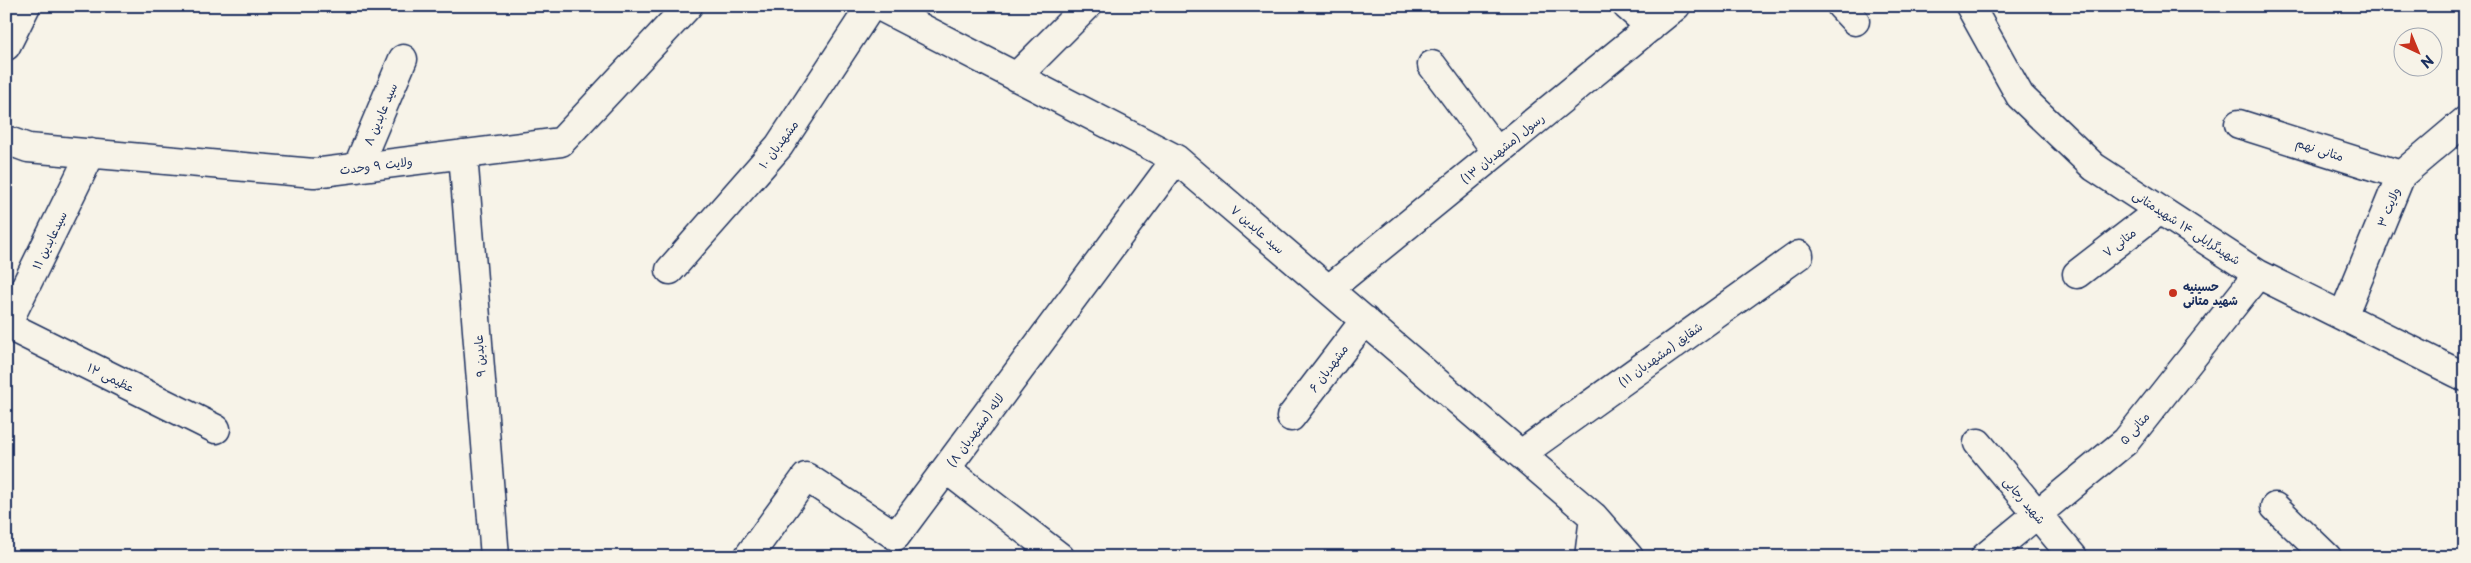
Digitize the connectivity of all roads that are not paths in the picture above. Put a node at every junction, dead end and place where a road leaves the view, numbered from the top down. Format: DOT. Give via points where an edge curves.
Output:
graph roads {
  1 [pos="26,6"];
  2 [pos="688,6"];
  3 [pos="871,6"];
  4 [pos="879,6"];
  5 [pos="1087,6"];
  6 [pos="1627,6"];
  7 [pos="1676,6"];
  8 [pos="1970,6"];
  9 [pos="1650,27"];
  10 [pos="6,46"];
  11 [pos="402,60"];
  12 [pos="1432,65"];
  13 [pos="1016,77"];
  14 [pos="2465,121"];
  15 [pos="2239,124"];
  16 [pos="6,140"];
  17 [pos="1497,152"];
  18 [pos="91,153"];
  19 [pos="463,154"];
  20 [pos="1176,158"];
  21 [pos="357,168"];
  22 [pos="2401,175"];
  23 [pos="2160,210"];
  24 [pos="1799,255"];
  25 [pos="670,270"];
  26 [pos="2077,274"];
  27 [pos="2258,274"];
  28 [pos="1329,289"];
  29 [pos="2344,316"];
  30 [pos="1365,320"];
  31 [pos="6,326"];
  32 [pos="2465,377"];
  33 [pos="1292,417"];
  34 [pos="216,429"];
  35 [pos="1978,443"];
  36 [pos="1521,454"];
  37 [pos="946,469"];
  38 [pos="2275,507"];
  39 [pos="2036,514"];
  40 [pos="1594,517"];
  41 [pos="495,557"];
  42 [pos="748,557"];
  43 [pos="1060,557"];
  44 [pos="1589,557"];
  45 [pos="1628,557"];
  46 [pos="1985,557"];
  47 [pos="2073,557"];
  48 [pos="2327,557"];
  1 -- 10 [label="street"];
  2 -- 19 [label="street, ولایت ۹ وحدت" via="561,142"];
  3 -- 25 [label="street, مشهدبان ۱۰" via="779,146"];
  4 -- 13 [label="street, سید عابدین ۷"];
  5 -- 13 [label="street"];
  6 -- 9 [label="street"];
  7 -- 9 [label="street, رسول (مشهدبان ۱۳)"];
  8 -- 23 [label="street, شهیدگرایلی ۱۴ شهیدمتانی" via="2020,96 2094,167"];
  9 -- 17 [label="street, رسول (مشهدبان ۱۳)"];
  11 -- 21 [label="street, سید عابدین ۸"];
  12 -- 17 [label="street"];
  13 -- 20 [label="street, سید عابدین ۷"];
  14 -- 22 [label="street, ولایت ۳"];
  15 -- 22 [label="street, متانی نهم"];
  16 -- 18 [label="street, ولایت ۹ وحدت" via="28,148"];
  17 -- 28 [label="street, رسول (مشهدبان ۱۳)"];
  18 -- 21 [label="street, ولایت ۹ وحدت" via="314,173"];
  18 -- 31 [label="street, سیدعابدین ۱۱"];
  19 -- 21 [label="street, ولایت ۹ وحدت"];
  19 -- 41 [label="street, عابدین ۹"];
  20 -- 28 [label="street, سید عابدین ۷"];
  20 -- 37 [label="street, لاله (مشهدبان ۸)"];
  22 -- 29 [label="street, ولایت ۳"];
  23 -- 26 [label="street, متانی ۷"];
  23 -- 27 [label="street, شهیدگرایلی ۱۴ شهیدمتانی"];
  24 -- 36 [label="street, شقایق (مشهدبان ۱۱)"];
  27 -- 29 [label="street, شهیدگرایلی ۱۴ شهیدمتانی"];
  27 -- 39 [label="street, متانی ۵" via="2126,441"];
  28 -- 30 [label="street, سید عابدین ۷"];
  29 -- 32 [label="street, شهیدگرایلی ۱۴ شهیدمتانی"];
  30 -- 33 [label="street, مشهدبان ۶"];
  30 -- 36 [label="street, سید عابدین ۷"];
  31 -- 34 [label="street, عظیمی ۱۲"];
  35 -- 39 [label="street, شهید رجایی"];
  36 -- 40 [label="street, سید عابدین ۷"];
  37 -- 42 [label="street, لاله (مشهدبان ۸)" via="896,536 806,477"];
  37 -- 43 [label="street"];
  38 -- 48 [label="street"];
  39 -- 46 [label="street, متانی ۵"];
  39 -- 47 [label="street, شهید رجایی"];
  40 -- 44 [label="street"];
  40 -- 45 [label="street, سید عابدین ۷"];
}
